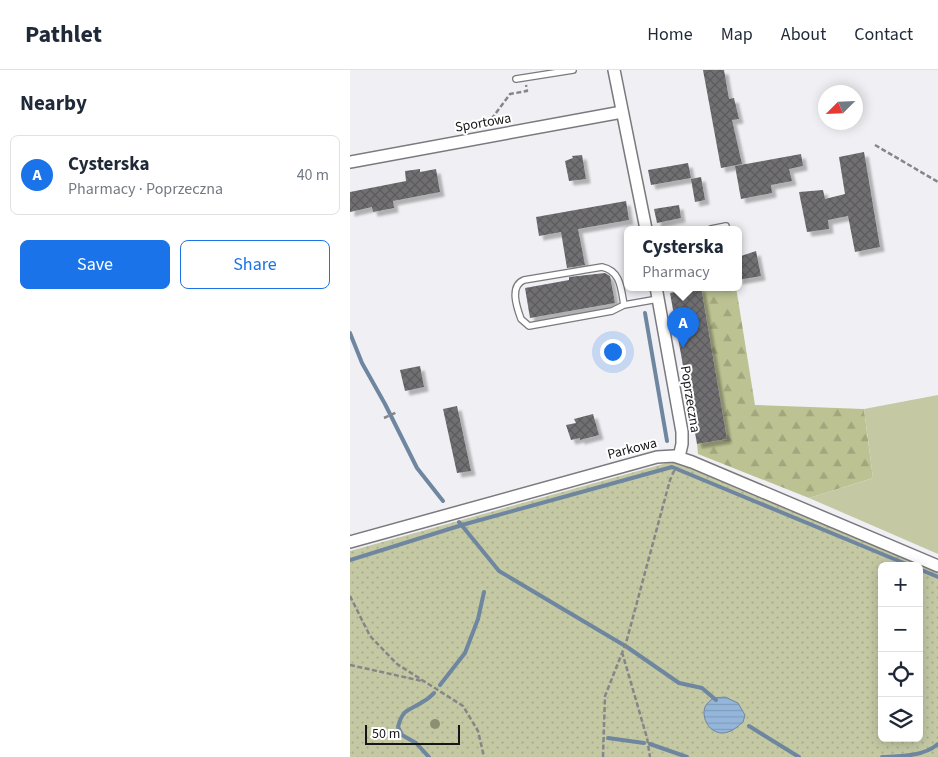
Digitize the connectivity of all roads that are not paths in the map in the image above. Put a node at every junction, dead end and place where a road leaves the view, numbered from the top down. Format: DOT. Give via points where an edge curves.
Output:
graph roads {
  1 [pos="573,70"];
  2 [pos="614,70"];
  3 [pos="516,80"];
  4 [pos="622,112"];
  5 [pos="350,162"];
  6 [pos="645,226"];
  7 [pos="657,291"];
  8 [pos="658,299"];
  9 [pos="624,305"];
  10 [pos="679,457"];
  11 [pos="350,542"];
  12 [pos="938,566"];
  1 -- 3 [label="lane"];
  2 -- 4 [label="street"];
  4 -- 5 [label="street, Sportowa"];
  4 -- 6 [label="street"];
  7 -- 8 [label="street, Poprzeczna"];
  8 -- 9 [label="lane"];
  8 -- 10 [label="street, Poprzeczna" via="682,432"];
  9 -- 9 [label="lane" via="618,277 611,269 602,267 524,280 515,289 521,320 529,326 612,311"];
  10 -- 11 [label="street, Parkowa" via="649,458"];
  10 -- 12 [label="street, Parkowa"];
}
